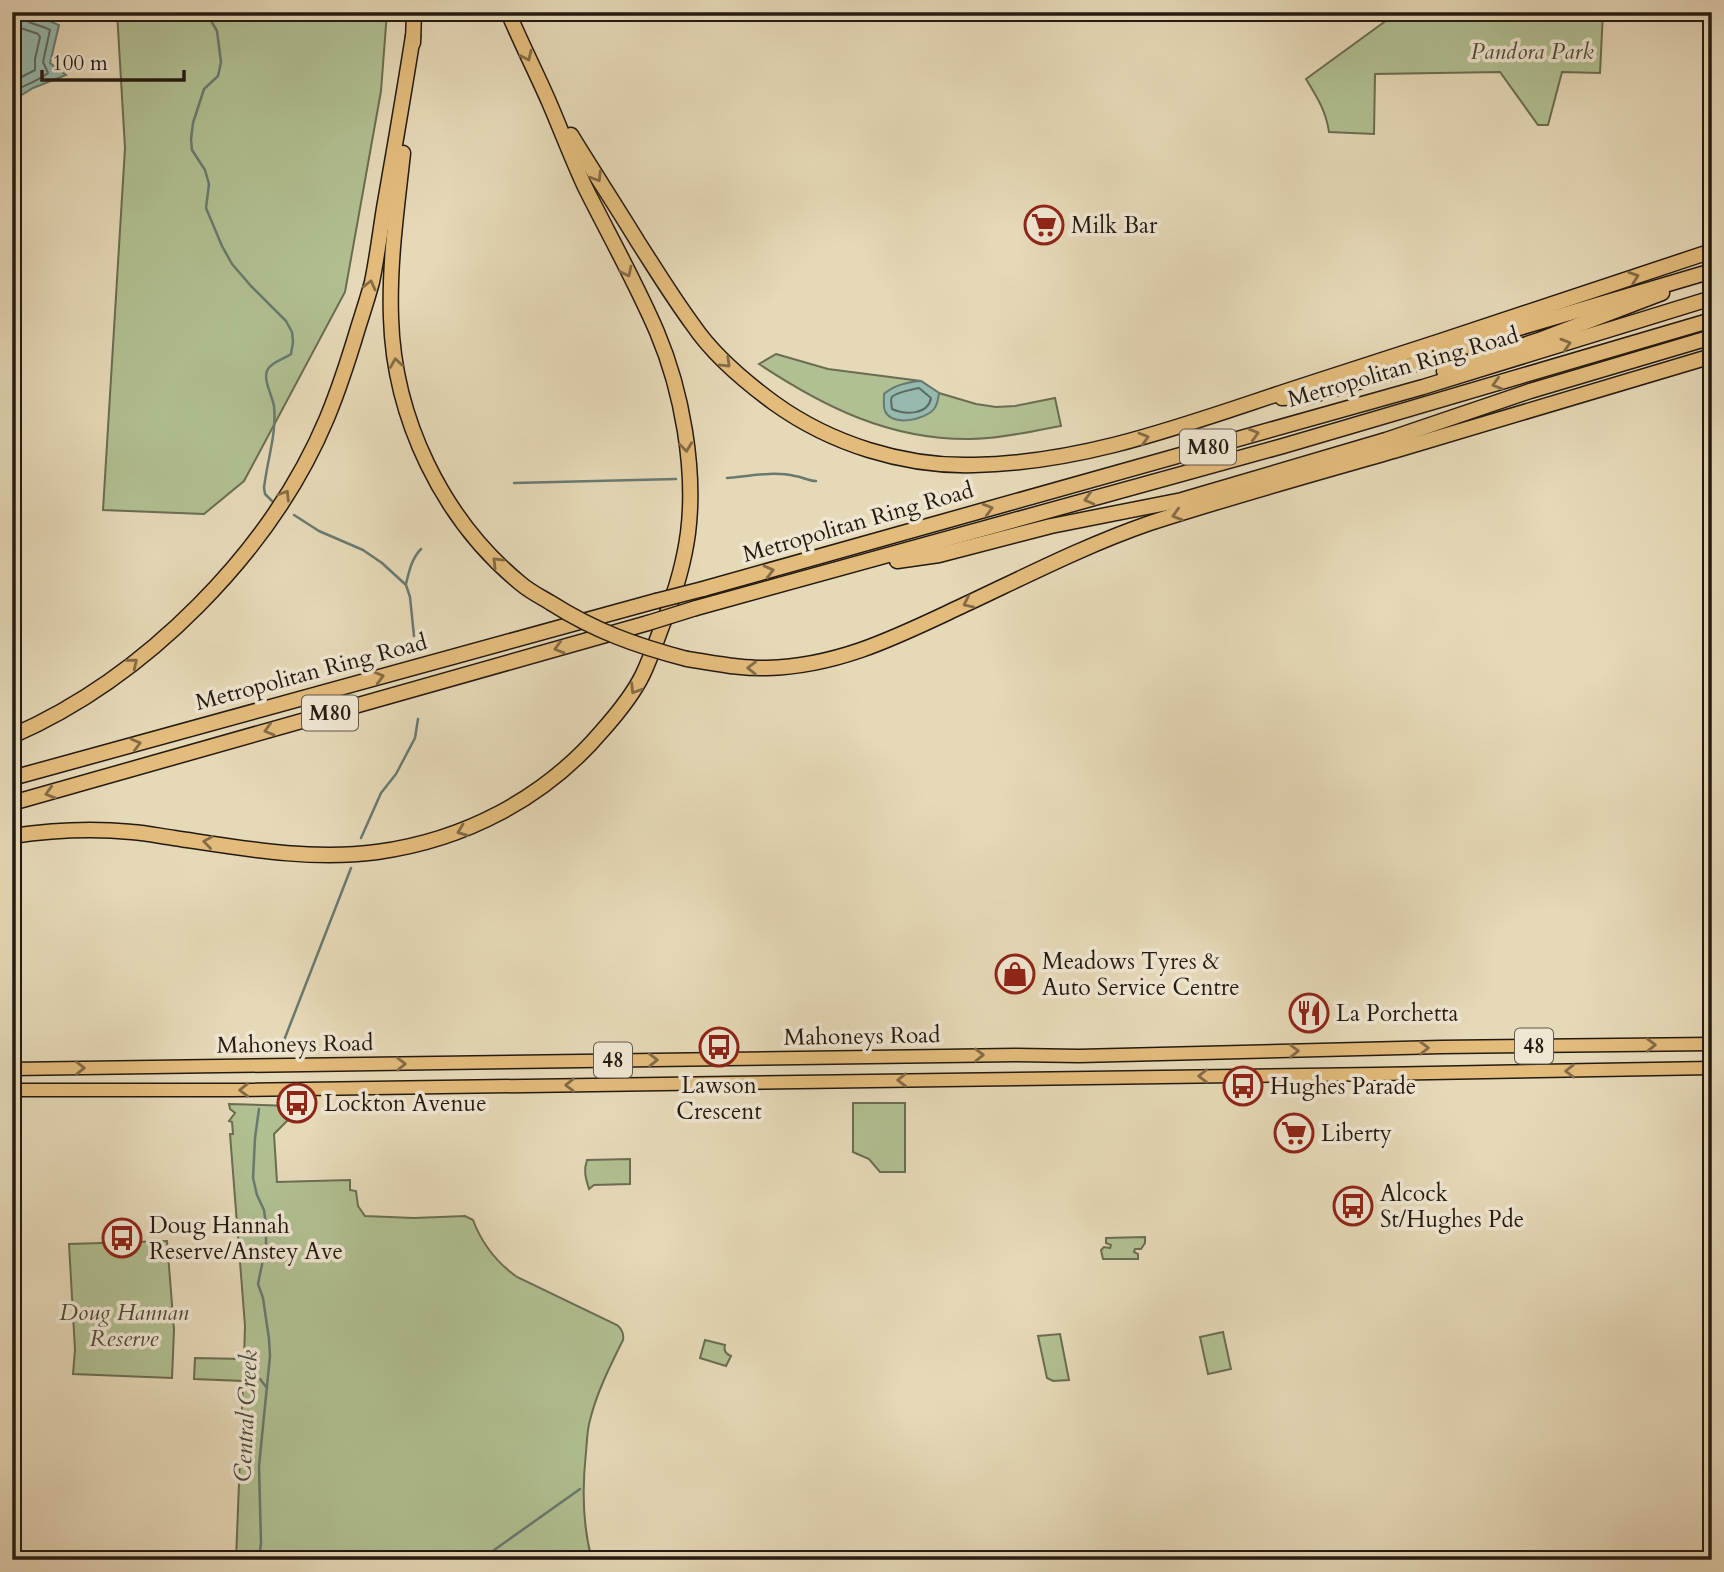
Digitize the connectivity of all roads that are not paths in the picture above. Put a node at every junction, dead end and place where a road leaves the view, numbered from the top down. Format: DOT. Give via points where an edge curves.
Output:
graph roads {
  1 [pos="414,12"];
  2 [pos="508,12"];
  3 [pos="413,36"];
  4 [pos="547,99"];
  5 [pos="1712,251"];
  6 [pos="1712,272"];
  7 [pos="1712,298"];
  8 [pos="1712,320"];
  9 [pos="1712,337"];
  10 [pos="1712,347"];
  11 [pos="1712,356"];
  12 [pos="1267,398"];
  13 [pos="1304,419"];
  14 [pos="1306,476"];
  15 [pos="840,569"];
  16 [pos="12,736"];
  17 [pos="12,778"];
  18 [pos="12,803"];
  19 [pos="12,836"];
  20 [pos="1712,1044"];
  21 [pos="211,1066"];
  22 [pos="1712,1068"];
  23 [pos="12,1069"];
  24 [pos="12,1090"];
  25 [pos="211,1090"];
  1 -- 3 [label="highway"];
  2 -- 4 [label="highway, one-way"];
  14 -- 3 [label="highway, one-way, bridge" via="1121,533 872,648 820,662 742,668 687,659 644,648 571,615 522,585 459,519 421,450 400,390 391,293"];
  16 -- 3 [label="highway, one-way" via="83,699 176,627 251,546 284,498 326,420 371,283"];
  4 -- 12 [label="highway, one-way" via="668,289 711,347 775,404 845,442 940,464 1025,462 1132,442"];
  4 -- 19 [label="highway, one-way" via="657,333 672,375 687,450 690,515 685,554 670,606 635,690 592,744 545,785 487,821 412,845 317,855 134,832 73,830"];
  12 -- 5 [label="highway, one-way"];
  6 -- 12 [label="highway" via="1519,327 1306,397"];
  6 -- 13 [label="highway" via="1539,340"];
  13 -- 7 [label="highway, Metropolitan Ring Road / M80, one-way" via="1435,384"];
  8 -- 15 [label="highway, Metropolitan Ring Road / M80, one-way"];
  9 -- 15 [label="highway" via="1182,500 1051,526 939,555"];
  10 -- 14 [label="highway"];
  11 -- 14 [label="highway"];
  17 -- 13 [label="highway, Metropolitan Ring Road / M80, one-way, bridge"];
  15 -- 18 [label="highway, Metropolitan Ring Road / M80, one-way, bridge"];
  21 -- 20 [label="main road, Mahoneys Road / 48, one-way"];
  23 -- 21 [label="main road, Mahoneys Road / 48, one-way"];
  21 -- 25 [label="main road"];
  22 -- 25 [label="main road, Mahoneys Road / 48, one-way"];
  24 -- 25 [label="main road, Mahoneys Road / 48"];
}
